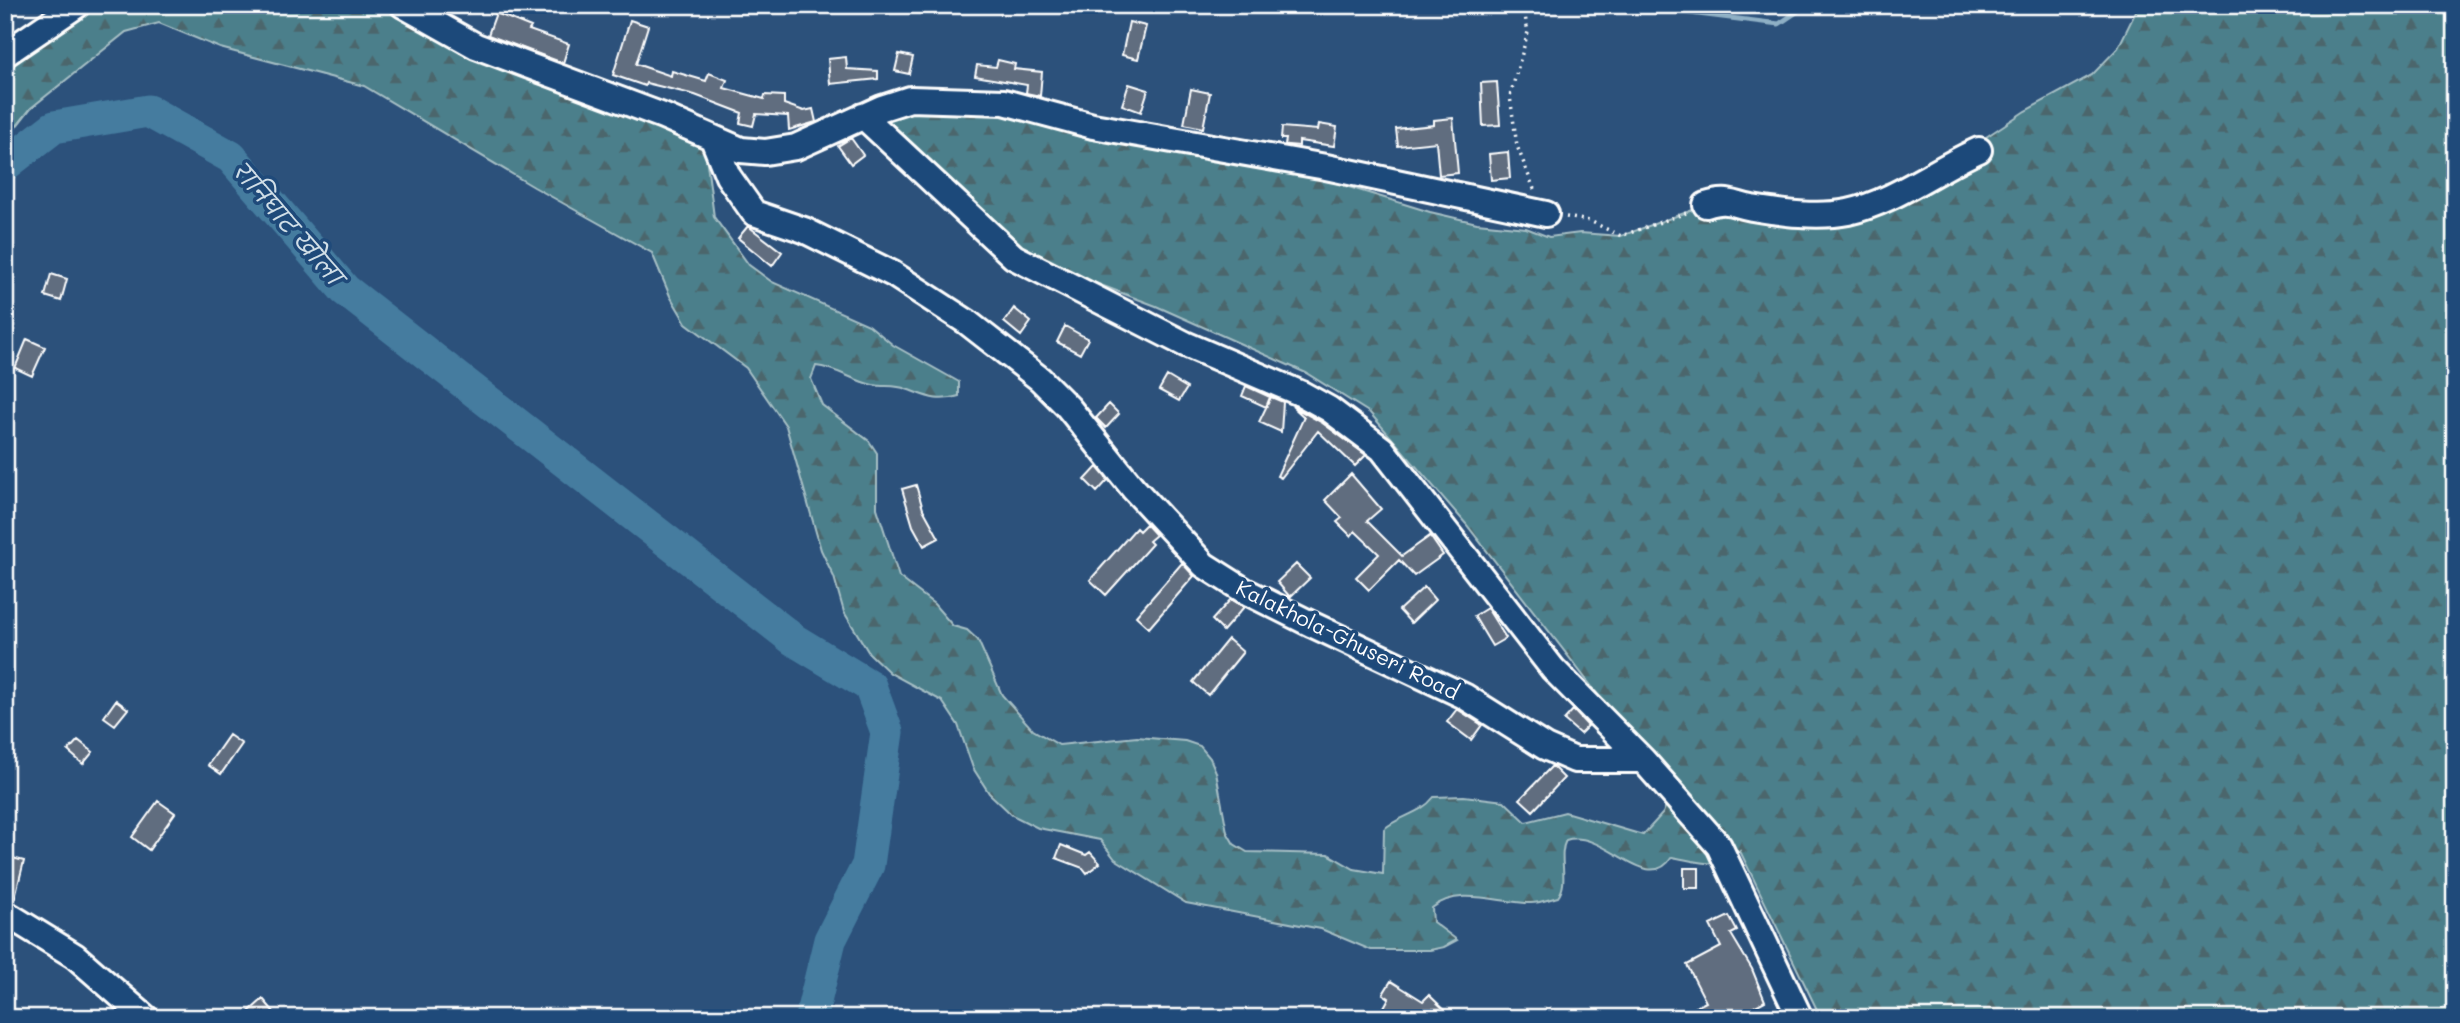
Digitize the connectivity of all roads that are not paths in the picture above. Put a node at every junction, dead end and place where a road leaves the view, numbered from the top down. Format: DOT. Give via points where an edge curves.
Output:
graph roads {
  1 [pos="77,5"];
  2 [pos="403,5"];
  3 [pos="5,54"];
  4 [pos="863,116"];
  5 [pos="713,139"];
  6 [pos="1979,150"];
  7 [pos="1697,209"];
  8 [pos="1542,213"];
  9 [pos="1643,760"];
  10 [pos="5,913"];
  11 [pos="146,1018"];
  12 [pos="1800,1018"];
  1 -- 3 [label="street"];
  2 -- 5 [label="street" via="476,46"];
  4 -- 5 [label="street" via="786,149 741,150"];
  4 -- 8 [label="street" via="910,99 1004,102 1093,126 1326,167"];
  4 -- 9 [label="street" via="1014,257 1185,344 1301,394 1382,449 1553,669"];
  5 -- 9 [label="street, Kalakhola-Ghuseri Road" via="728,176 754,213 804,230 893,274 967,322 1040,379 1204,565 1312,625 1464,696 1575,760"];
  6 -- 7 [label="street" via="1894,194 1847,212 1791,214 1723,199"];
  9 -- 12 [label="street" via="1719,846"];
  10 -- 11 [label="street" via="75,956"];
}
